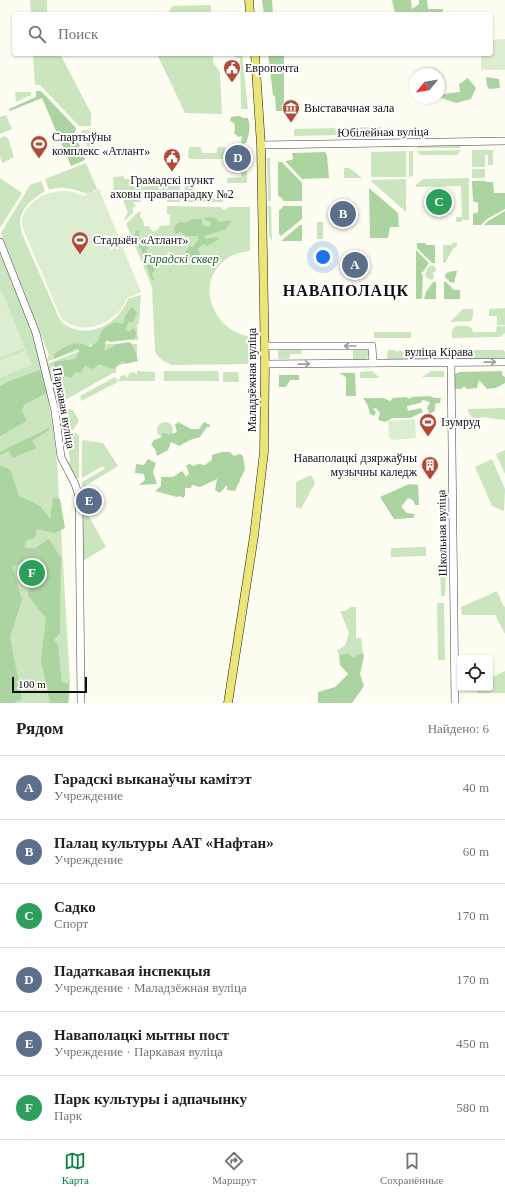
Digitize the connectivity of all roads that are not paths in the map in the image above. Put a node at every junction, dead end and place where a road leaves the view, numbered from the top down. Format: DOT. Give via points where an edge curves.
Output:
graph roads {
  1 [pos="249,0"];
  2 [pos="250,12"];
  3 [pos="255,56"];
  4 [pos="505,141"];
  5 [pos="261,145"];
  6 [pos="0,242"];
  7 [pos="264,346"];
  8 [pos="505,362"];
  9 [pos="373,363"];
  10 [pos="450,363"];
  11 [pos="265,364"];
  12 [pos="81,703"];
  13 [pos="228,703"];
  14 [pos="455,703"];
  1 -- 2 [label="main road"];
  3 -- 5 [label="main road, Маладзёжная вуліца"];
  4 -- 5 [label="street, Юбілейная вуліца"];
  5 -- 7 [label="main road, Маладзёжная вуліца"];
  6 -- 12 [label="street, Паркавая вуліца" via="36,333 54,405 61,457 79,496"];
  9 -- 7 [label="street, one-way" via="372,346"];
  7 -- 11 [label="main road, Маладзёжная вуліца"];
  10 -- 8 [label="street, вуліца Кірава, one-way"];
  9 -- 10 [label="street, вуліца Кірава"];
  11 -- 9 [label="street, вуліца Кірава, one-way"];
  10 -- 14 [label="street, Школьная вуліца"];
  11 -- 13 [label="main road, Маладзёжная вуліца" via="261,483"];
}
